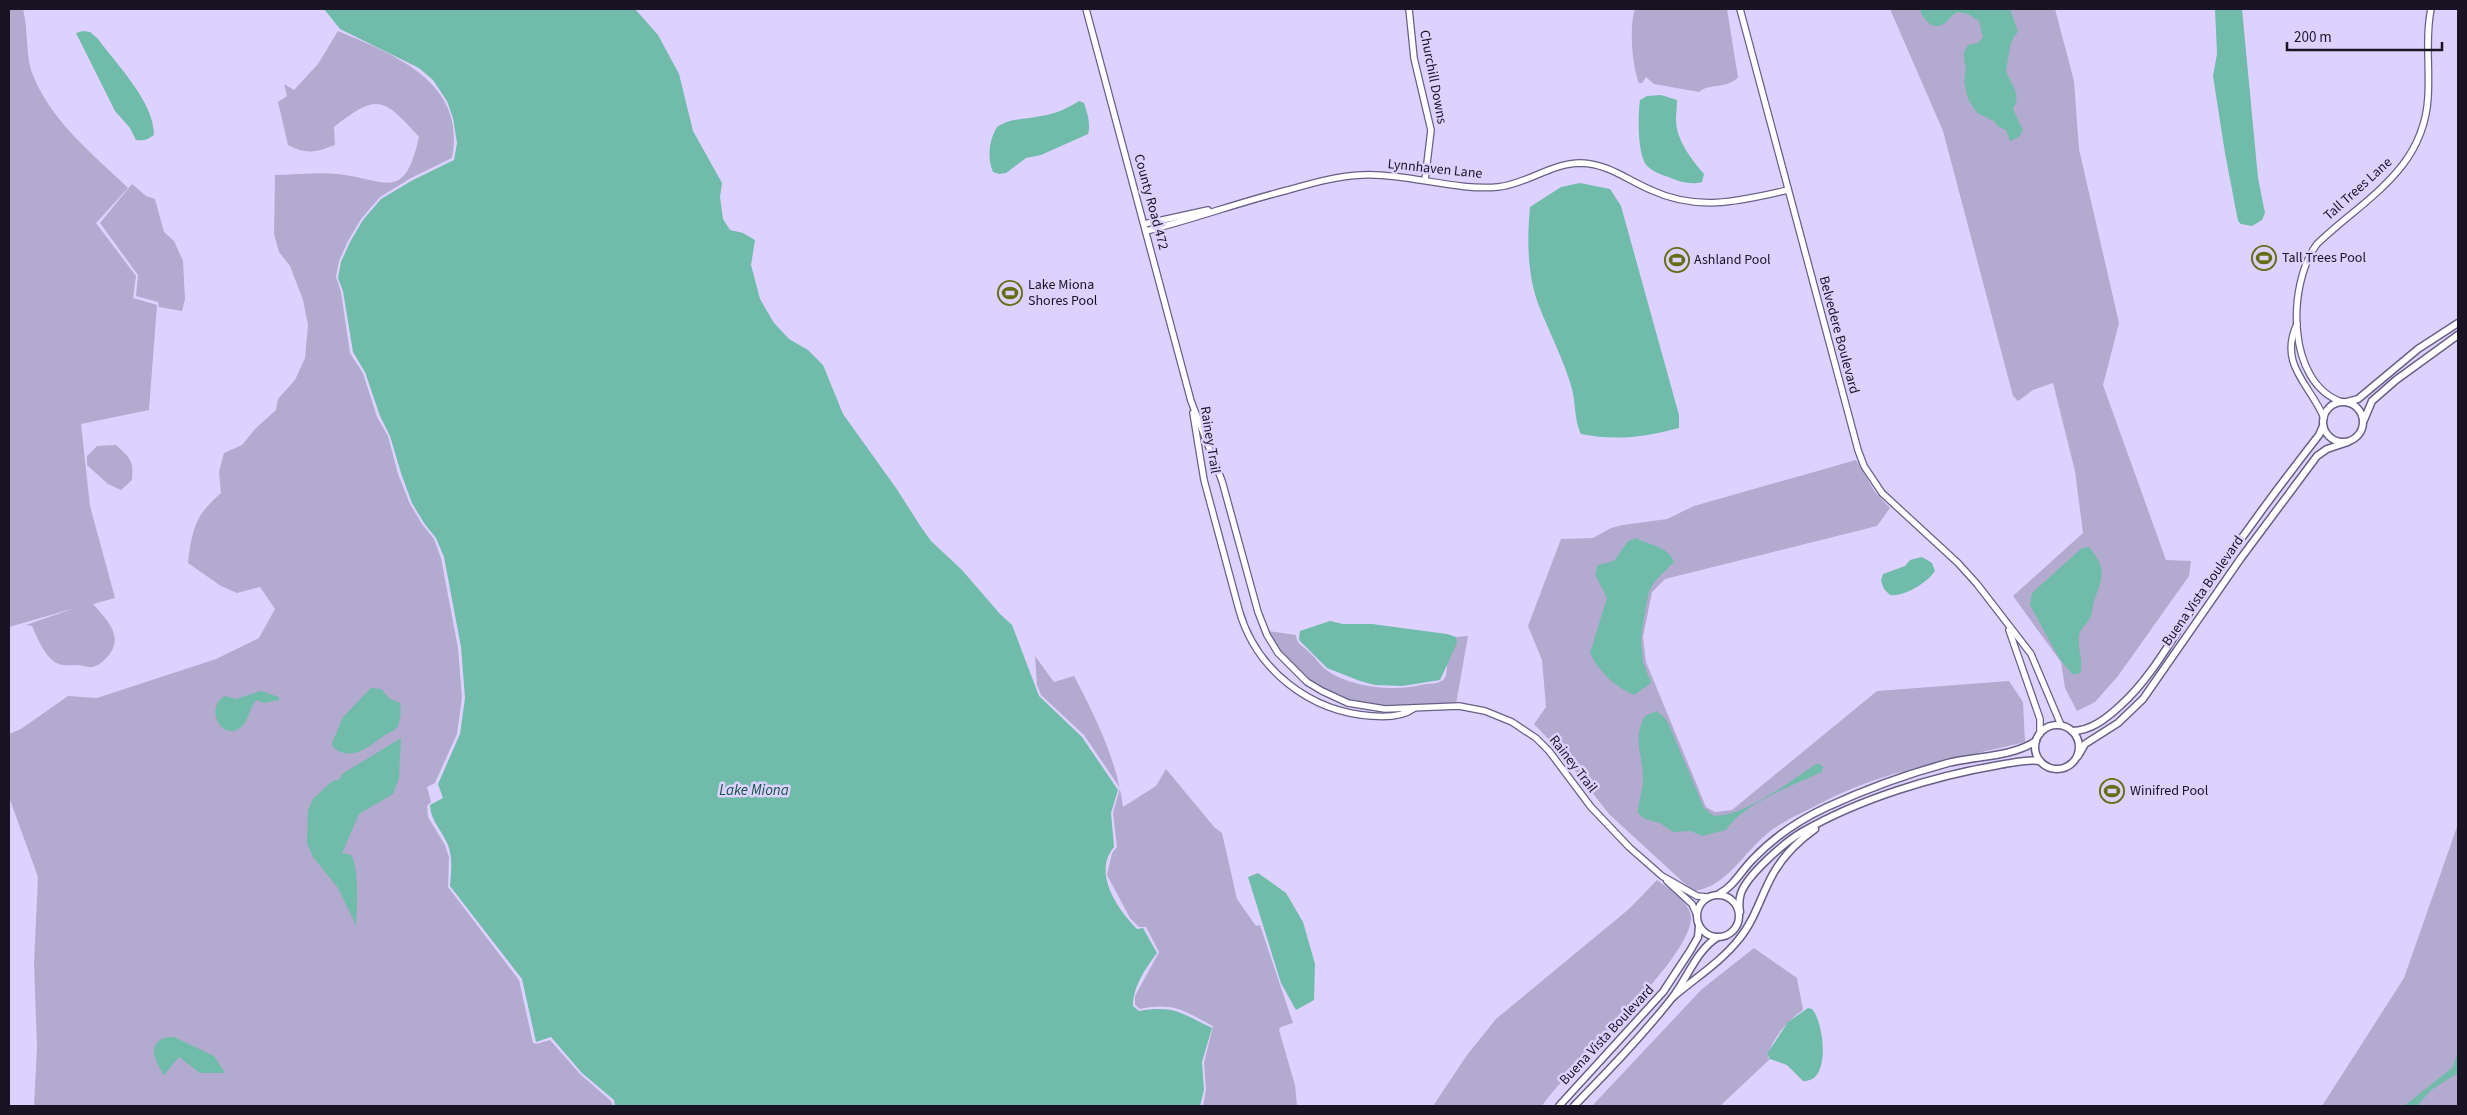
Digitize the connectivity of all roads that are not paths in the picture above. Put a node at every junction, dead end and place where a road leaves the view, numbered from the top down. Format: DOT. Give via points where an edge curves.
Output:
graph roads {
  1 [pos="1086,9"];
  2 [pos="1409,9"];
  3 [pos="1740,9"];
  4 [pos="2431,9"];
  5 [pos="1425,180"];
  6 [pos="1788,190"];
  7 [pos="1220,208"];
  8 [pos="1144,224"];
  9 [pos="1146,231"];
  10 [pos="2458,323"];
  11 [pos="2297,324"];
  12 [pos="2458,336"];
  13 [pos="2305,365"];
  14 [pos="2295,368"];
  15 [pos="1192,401"];
  16 [pos="2344,402"];
  17 [pos="2324,418"];
  18 [pos="2364,420"];
  19 [pos="2324,426"];
  20 [pos="2348,442"];
  21 [pos="2004,619"];
  22 [pos="1413,709"];
  23 [pos="2061,726"];
  24 [pos="2072,731"];
  25 [pos="2040,734"];
  26 [pos="2036,741"];
  27 [pos="2078,756"];
  28 [pos="2040,761"];
  29 [pos="1828,819"];
  30 [pos="1662,876"];
  31 [pos="1719,894"];
  32 [pos="1707,897"];
  33 [pos="1740,912"];
  34 [pos="1697,915"];
  35 [pos="1699,926"];
  36 [pos="1718,938"];
  37 [pos="1673,997"];
  38 [pos="1559,1106"];
  39 [pos="1574,1106"];
  1 -- 8 [label="street, County Road 472"];
  2 -- 5 [label="street, Churchill Downs" via="1414,58 1431,130"];
  3 -- 6 [label="street, Belvedere Boulevard"];
  4 -- 11 [label="street, Tall Trees Lane" via="2427,109 2417,145 2390,180 2328,233 2309,254 2300,277"];
  5 -- 6 [label="street, Lynnhaven Lane" via="1498,187 1579,163 1608,168 1662,195 1697,204 1733,203"];
  5 -- 7 [label="street, Lynnhaven Lane" via="1387,175 1348,176"];
  6 -- 21 [label="street, Belvedere Boulevard" via="1836,374 1864,466 1882,493 1958,563"];
  7 -- 8 [label="street, Lynnhaven Lane"];
  7 -- 9 [label="street, Lynnhaven Lane"];
  8 -- 9 [label="street, County Road 472"];
  9 -- 15 [label="street, County Road 472"];
  10 -- 16 [label="main road" via="2418,349 2358,399"];
  11 -- 13 [label="street, Tall Trees Lane"];
  11 -- 14 [label="street, Tall Trees Lane" via="2291,345"];
  12 -- 18 [label="main road" via="2384,390 2372,401"];
  13 -- 14 [label="street"];
  13 -- 16 [label="street, Tall Trees Lane" via="2320,389"];
  14 -- 17 [label="street, Tall Trees Lane"];
  15 -- 22 [label="street, Rainey Trail" via="1222,481 1258,612 1275,648 1300,676 1331,696 1373,708"];
  15 -- 22 [label="street, Rainey Trail" via="1207,493 1241,618 1258,651 1289,685 1324,706 1376,716"];
  16 -- 17 [label="main road" via="2330,407"];
  16 -- 18 [label="main road" via="2358,408"];
  17 -- 19 [label="main road"];
  18 -- 20 [label="main road" via="2358,436"];
  19 -- 20 [label="main road" via="2335,441"];
  19 -- 24 [label="main road, Buena Vista Boulevard" via="2274,492 2142,682 2102,720 2088,728"];
  20 -- 27 [label="main road, Buena Vista Boulevard" via="2317,456 2143,699 2118,723 2085,744"];
  21 -- 23 [label="street, Belvedere Boulevard" via="2036,664"];
  21 -- 25 [label="street, Belvedere Boulevard" via="2040,719"];
  22 -- 30 [label="street, Rainey Trail" via="1436,706 1468,708 1493,714 1521,728 1549,751 1614,833"];
  23 -- 24 [label="main road"];
  23 -- 25 [label="main road" via="2049,727"];
  24 -- 27 [label="main road" via="2079,742"];
  25 -- 26 [label="main road"];
  26 -- 28 [label="main road"];
  26 -- 31 [label="main road" via="2021,749 1915,773 1826,808 1779,835 1750,862 1733,884"];
  27 -- 28 [label="main road, Buena Vista Boulevard" via="2062,769 2050,768"];
  28 -- 29 [label="main road, Buena Vista Boulevard" via="2023,761 1934,780 1887,794"];
  29 -- 33 [label="main road, Buena Vista Boulevard" via="1782,846 1753,876 1742,892"];
  29 -- 37 [label="main road" via="1786,855 1773,873 1740,938"];
  30 -- 32 [label="street, Rainey Trail" via="1696,896"];
  30 -- 34 [label="street, Rainey Trail" via="1692,904"];
  31 -- 32 [label="main road"];
  31 -- 33 [label="main road" via="1734,902"];
  32 -- 34 [label="main road" via="1698,908"];
  33 -- 36 [label="main road" via="1737,927"];
  34 -- 35 [label="main road"];
  35 -- 36 [label="main road"];
  35 -- 38 [label="main road, Buena Vista Boulevard" via="1698,937 1663,992"];
  36 -- 37 [label="main road, Buena Vista Boulevard" via="1703,949"];
  37 -- 39 [label="main road, Buena Vista Boulevard" via="1623,1057"];
}
